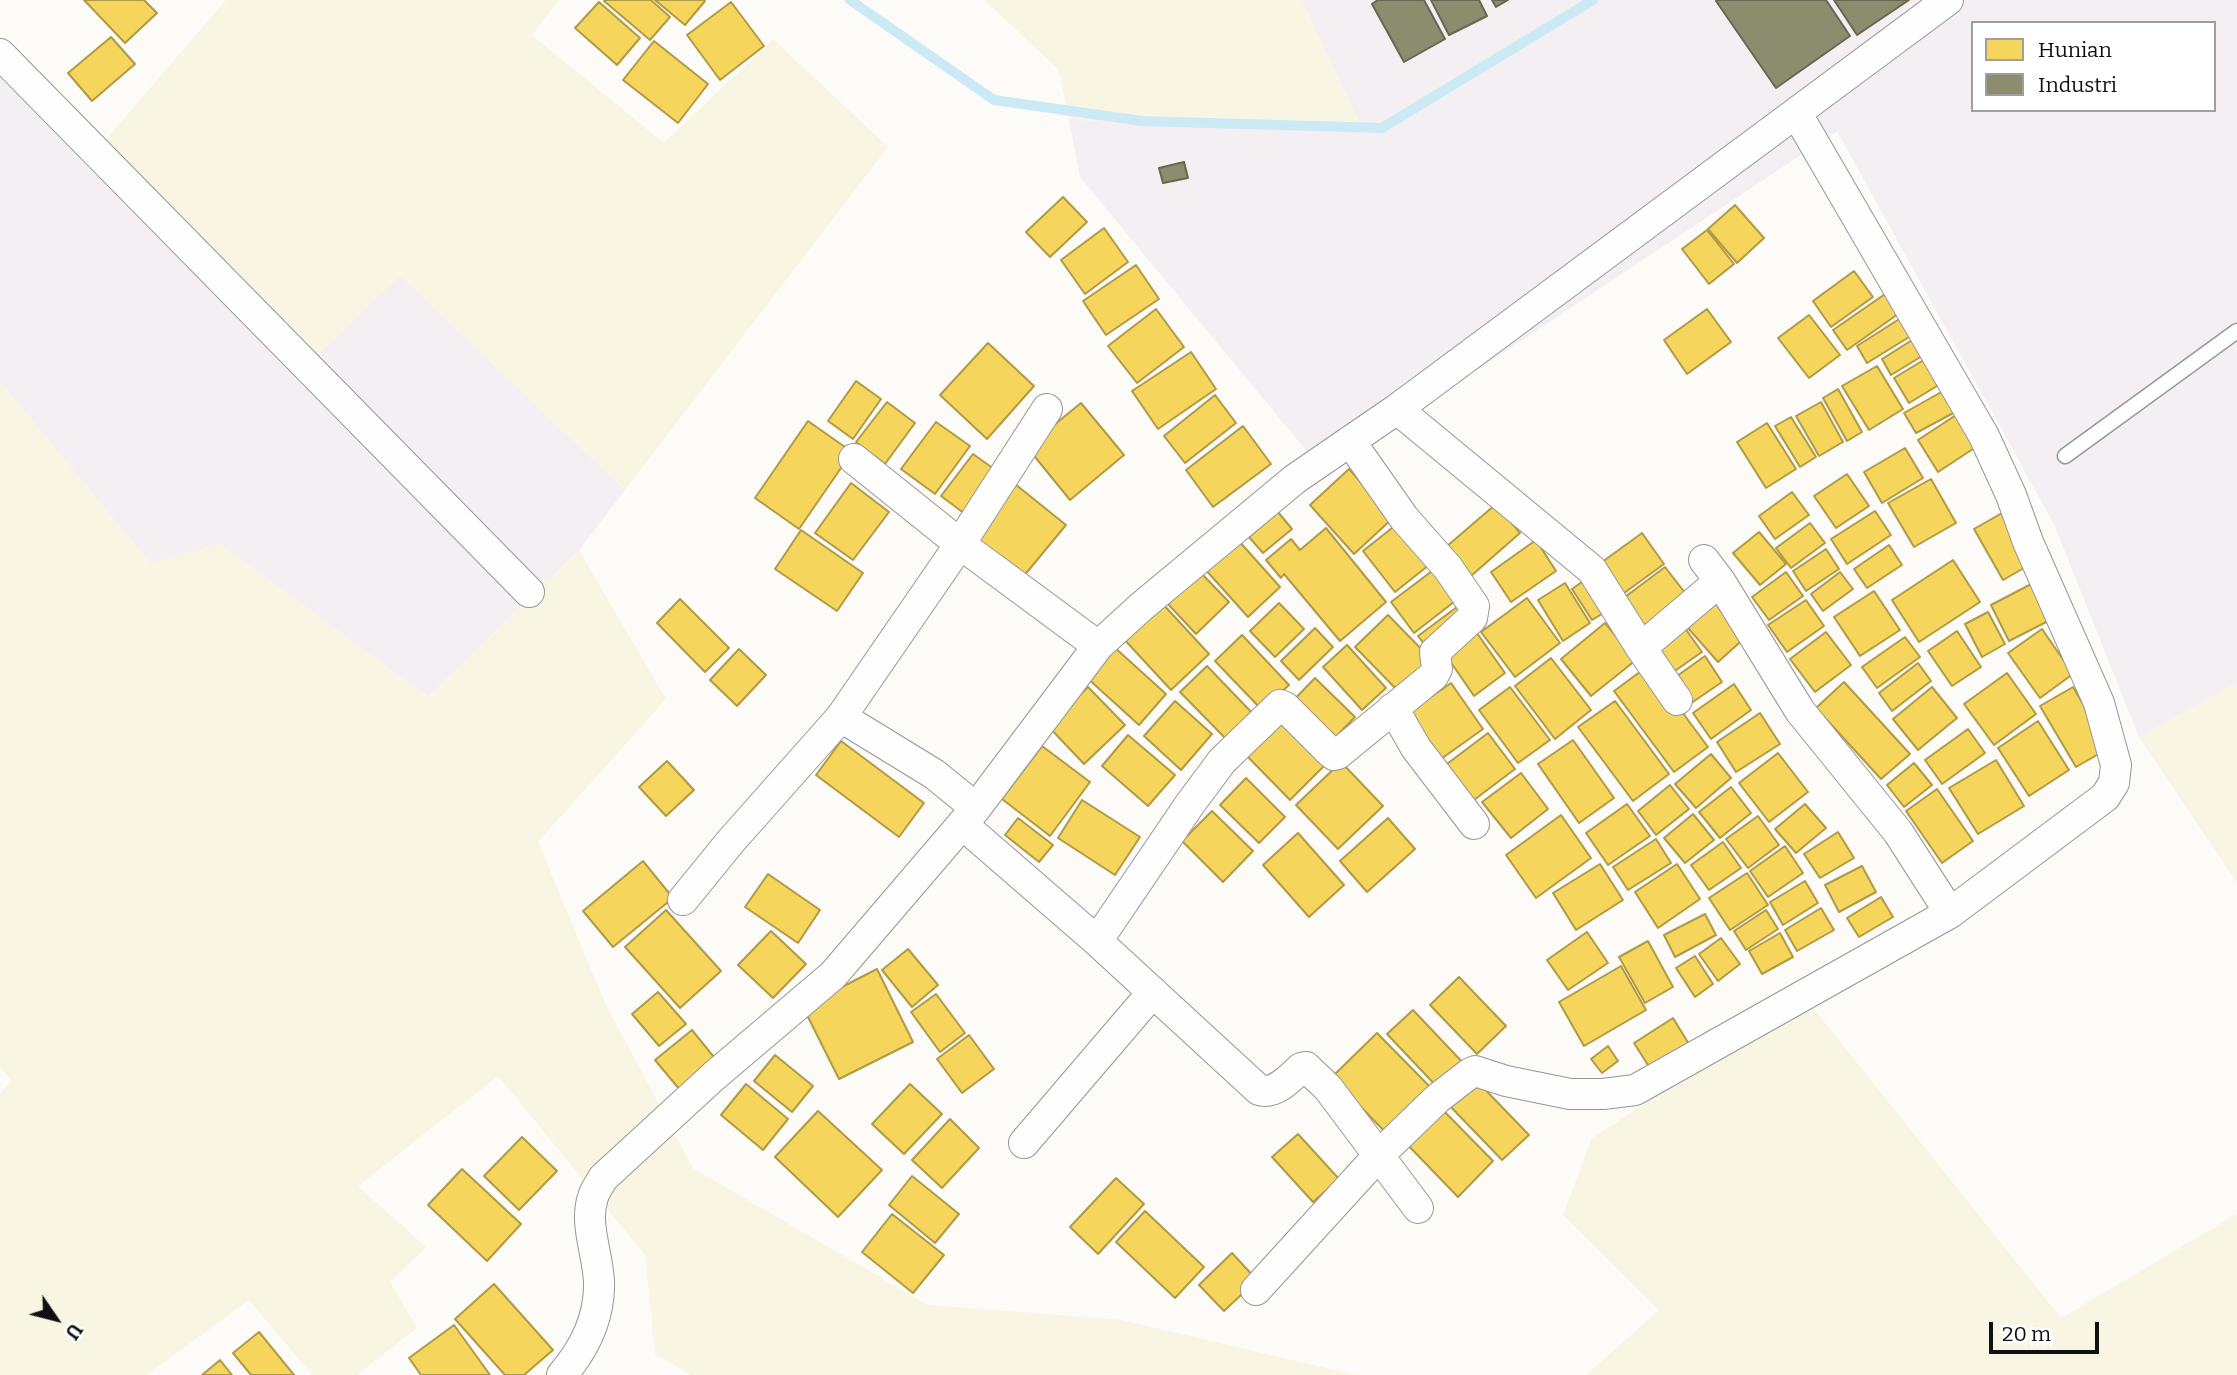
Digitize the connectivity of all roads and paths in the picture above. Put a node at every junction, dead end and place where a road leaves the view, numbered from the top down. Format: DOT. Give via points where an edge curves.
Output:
graph roads {
  1 [pos="1948,0"];
  2 [pos="0,54"];
  3 [pos="1797,114"];
  4 [pos="2237,331"];
  5 [pos="1047,409"];
  6 [pos="1396,409"];
  7 [pos="1350,441"];
  8 [pos="2065,456"];
  9 [pos="854,459"];
  10 [pos="960,544"];
  11 [pos="529,592"];
  12 [pos="1098,646"];
  13 [pos="1641,648"];
  14 [pos="1678,701"];
  15 [pos="1393,708"];
  16 [pos="841,717"];
  17 [pos="969,816"];
  18 [pos="1474,824"];
  19 [pos="683,900"];
  20 [pos="1950,913"];
  21 [pos="1097,941"];
  22 [pos="1153,992"];
  23 [pos="1024,1143"];
  24 [pos="1379,1155"];
  25 [pos="1418,1208"];
  26 [pos="1256,1290"];
  27 [pos="562,1375"];
  1 -- 3 [label="street"];
  2 -- 11 [label="street"];
  3 -- 6 [label="street"];
  3 -- 20 [label="street" via="1984,436 2099,703 2116,765 2114,783 2105,797"];
  4 -- 8 [label="lane"];
  5 -- 10 [label="street"];
  6 -- 7 [label="street"];
  6 -- 13 [label="street" via="1592,570"];
  7 -- 12 [label="street" via="1295,479"];
  7 -- 15 [label="street" via="1474,606 1472,618 1434,652 1437,669 1433,676"];
  9 -- 10 [label="street"];
  10 -- 12 [label="street"];
  10 -- 16 [label="street"];
  12 -- 17 [label="street"];
  13 -- 14 [label="street"];
  13 -- 20 [label="street" via="1712,570 1800,711 1898,832"];
  15 -- 18 [label="street" via="1416,748"];
  15 -- 21 [label="street" via="1334,755 1280,705 1223,761"];
  16 -- 17 [label="street" via="934,774"];
  16 -- 19 [label="street"];
  17 -- 21 [label="street"];
  17 -- 27 [label="street" via="833,975 603,1178 593,1196 590,1216 599,1283 594,1323"];
  20 -- 24 [label="street" via="1635,1090 1570,1094 1475,1072 1438,1098"];
  21 -- 22 [label="street"];
  22 -- 23 [label="street"];
  22 -- 24 [label="street" via="1259,1090 1273,1091 1301,1068 1311,1069"];
  24 -- 25 [label="street"];
  24 -- 26 [label="street"];
}
